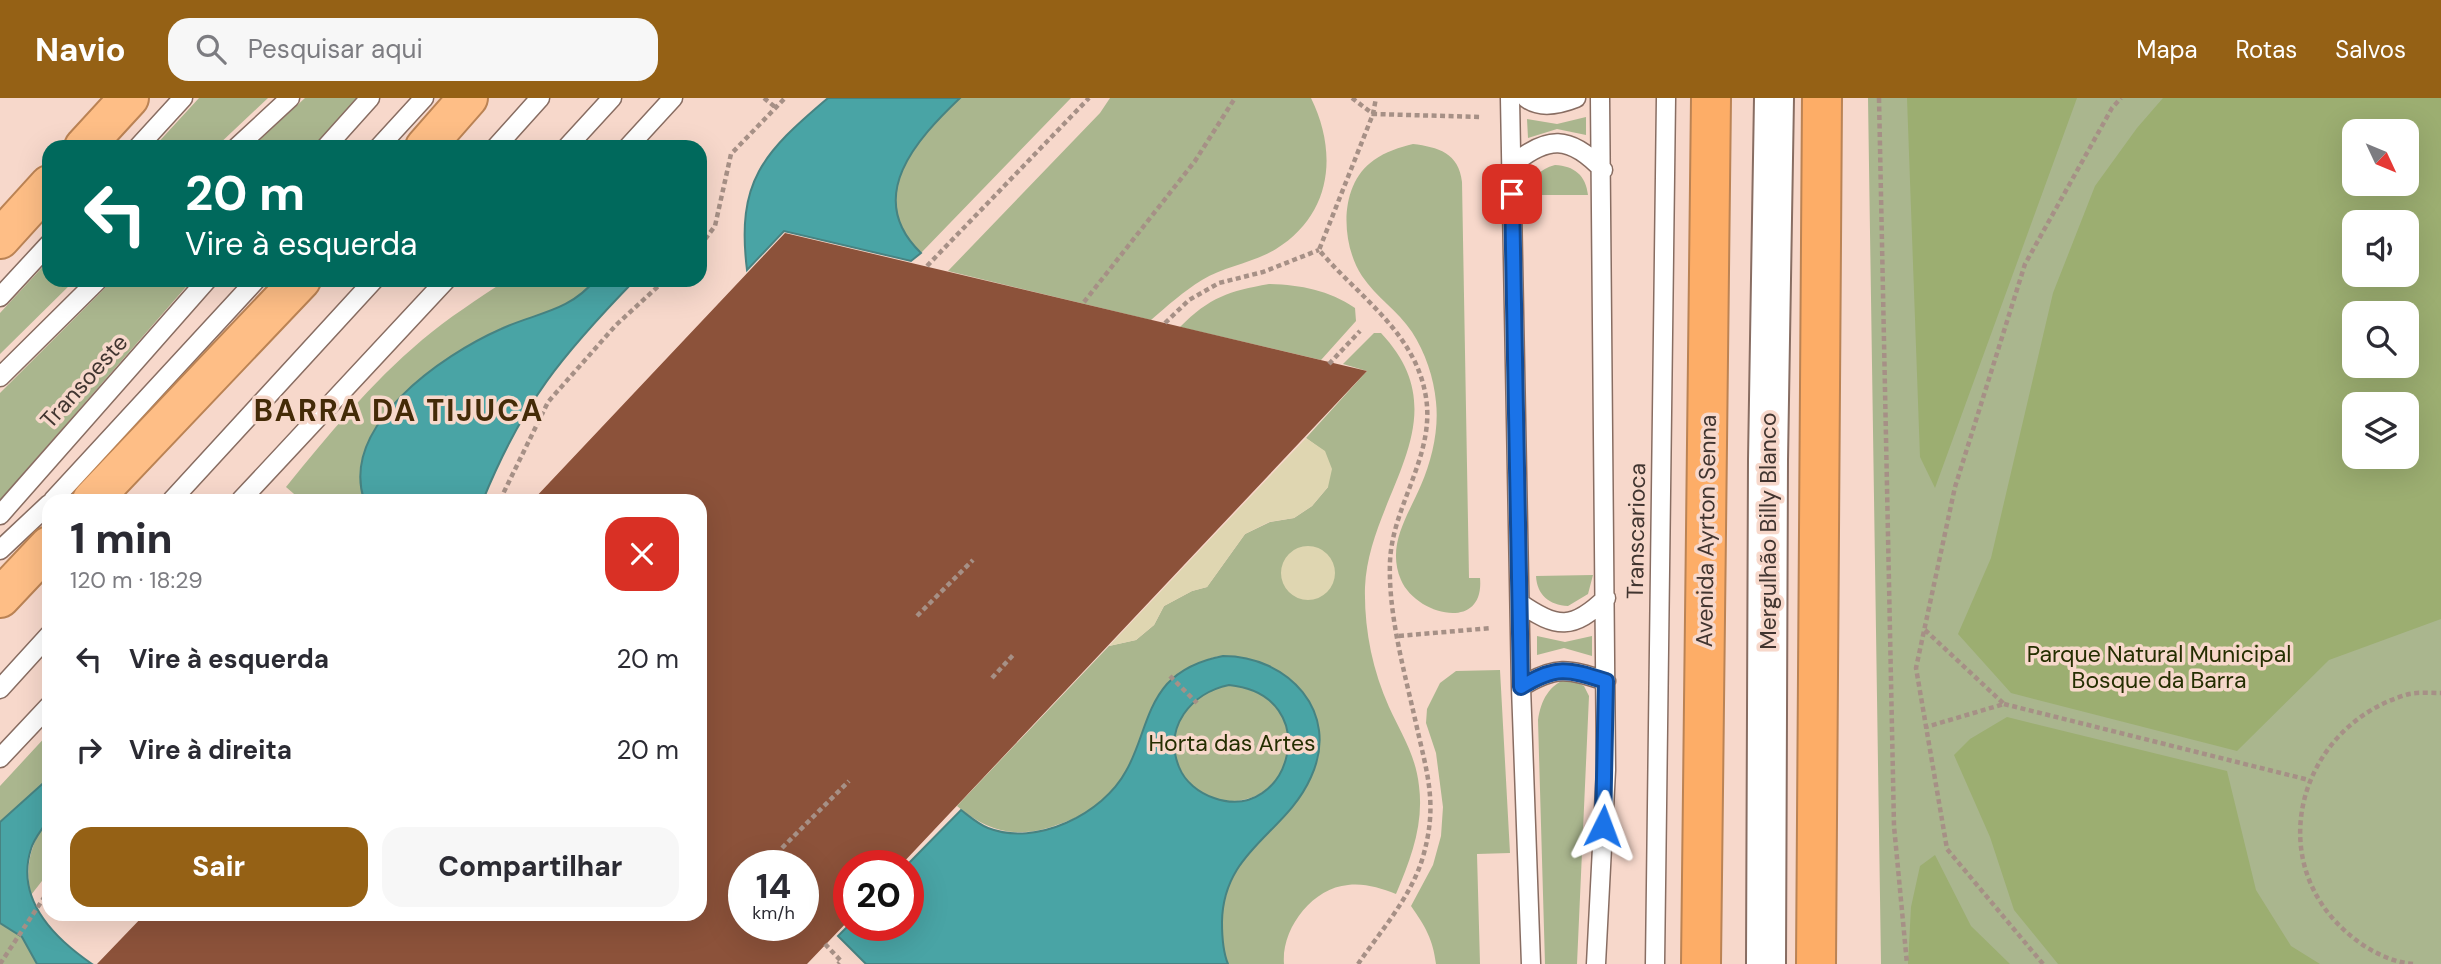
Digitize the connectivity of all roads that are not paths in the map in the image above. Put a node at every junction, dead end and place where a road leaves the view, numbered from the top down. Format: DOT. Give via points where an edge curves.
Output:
graph roads {
  1 [pos="129,98"];
  2 [pos="183,98"];
  3 [pos="290,98"];
  4 [pos="370,98"];
  5 [pos="424,98"];
  6 [pos="468,98"];
  7 [pos="540,98"];
  8 [pos="612,98"];
  9 [pos="673,98"];
  10 [pos="1526,98"];
  11 [pos="1576,98"];
  12 [pos="1600,98"];
  13 [pos="1666,98"];
  14 [pos="1712,98"];
  15 [pos="1774,98"];
  16 [pos="1822,98"];
  17 [pos="1509,107"];
  18 [pos="90,140"];
  19 [pos="144,140"];
  20 [pos="245,140"];
  21 [pos="332,140"];
  22 [pos="385,140"];
  23 [pos="431,140"];
  24 [pos="502,140"];
  25 [pos="573,140"];
  26 [pos="634,140"];
  27 [pos="1511,166"];
  28 [pos="1603,170"];
  29 [pos="42,193"];
  30 [pos="0,239"];
  31 [pos="42,252"];
  32 [pos="91,287"];
  33 [pos="201,287"];
  34 [pos="250,287"];
  35 [pos="294,287"];
  36 [pos="368,287"];
  37 [pos="439,287"];
  38 [pos="0,297"];
  39 [pos="0,377"];
  40 [pos="58,494"];
  41 [pos="98,494"];
  42 [pos="178,494"];
  43 [pos="247,494"];
  44 [pos="42,510"];
  45 [pos="0,515"];
  46 [pos="0,550"];
  47 [pos="42,553"];
  48 [pos="0,598"];
  49 [pos="1606,598"];
  50 [pos="1520,603"];
  51 [pos="42,643"];
  52 [pos="1606,681"];
  53 [pos="1521,687"];
  54 [pos="0,689"];
  55 [pos="42,713"];
  56 [pos="0,758"];
  57 [pos="1531,964"];
  58 [pos="1596,964"];
  59 [pos="1655,964"];
  60 [pos="1701,964"];
  61 [pos="1766,964"];
  62 [pos="1816,964"];
  1 -- 18 [label="highway"];
  2 -- 19 [label="lane"];
  3 -- 20 [label="lane"];
  4 -- 21 [label="lane"];
  5 -- 22 [label="lane"];
  6 -- 23 [label="highway"];
  7 -- 24 [label="lane"];
  8 -- 25 [label="lane"];
  9 -- 26 [label="lane"];
  10 -- 11 [label="lane" via="1559,105"];
  12 -- 28 [label="lane"];
  13 -- 59 [label="lane, Transcarioca"];
  14 -- 60 [label="highway, Avenida Ayrton Senna"];
  15 -- 61 [label="main road, Mergulhão Billy Blanco"];
  16 -- 62 [label="highway"];
  17 -- 27 [label="lane"];
  27 -- 28 [label="lane" via="1532,148 1558,143 1584,150"];
  27 -- 50 [label="lane"];
  28 -- 49 [label="lane"];
  29 -- 30 [label="highway"];
  31 -- 38 [label="lane"];
  32 -- 39 [label="lane"];
  33 -- 45 [label="lane, Transoeste"];
  34 -- 40 [label="lane"];
  35 -- 41 [label="highway"];
  36 -- 42 [label="lane"];
  37 -- 43 [label="lane"];
  44 -- 46 [label="lane"];
  47 -- 48 [label="highway"];
  49 -- 50 [label="lane" via="1588,615 1568,623 1544,620"];
  49 -- 52 [label="lane"];
  50 -- 53 [label="lane"];
  51 -- 54 [label="lane"];
  52 -- 53 [label="lane" via="1557,670"];
  52 -- 58 [label="lane"];
  53 -- 57 [label="lane"];
  55 -- 56 [label="lane"];
}
